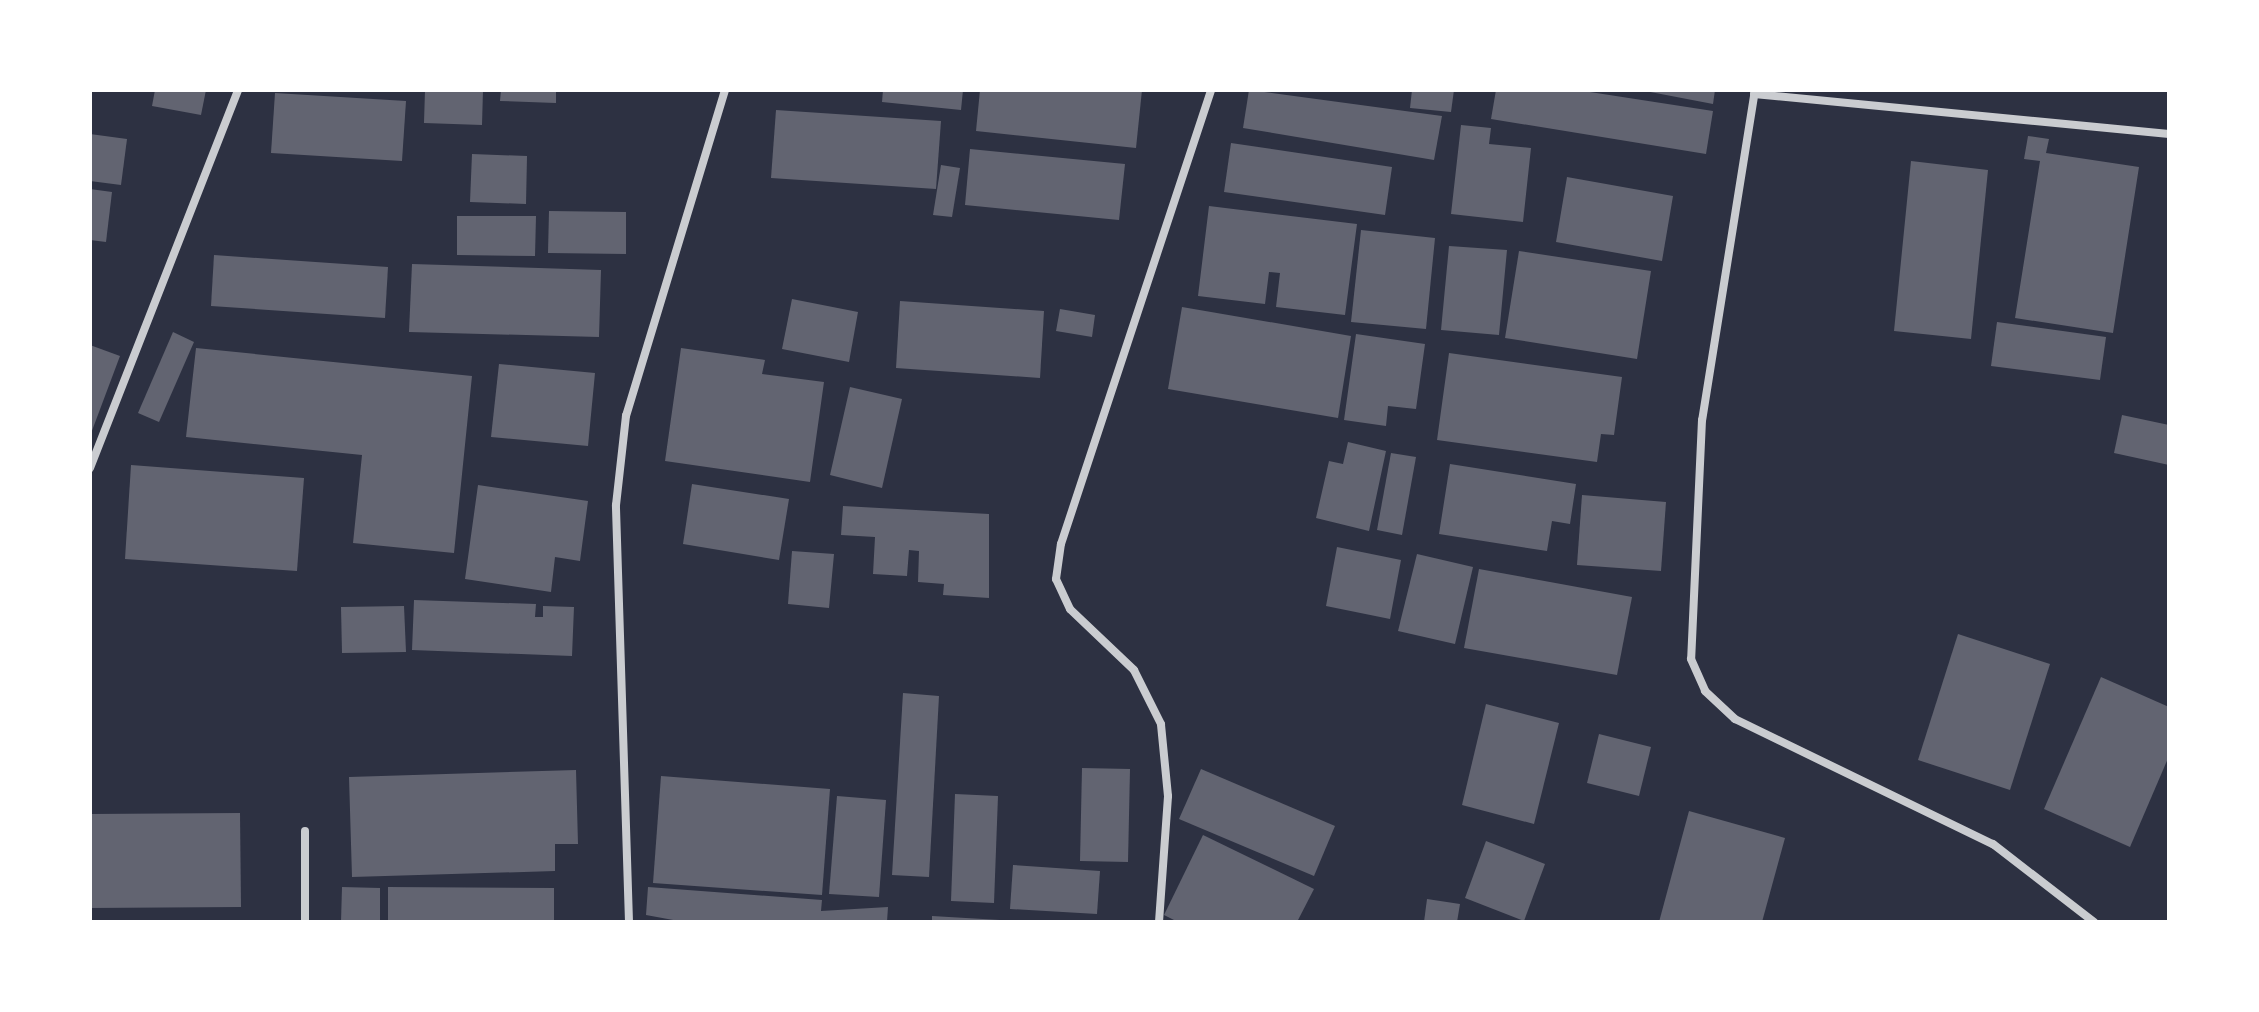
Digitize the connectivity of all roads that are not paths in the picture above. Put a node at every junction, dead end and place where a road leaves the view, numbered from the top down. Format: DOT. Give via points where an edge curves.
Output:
graph roads {
  1 [pos="238,90"];
  2 [pos="725,90"];
  3 [pos="1211,90"];
  4 [pos="1755,92"];
  5 [pos="2169,134"];
  6 [pos="90,468"];
  7 [pos="305,831"];
  8 [pos="305,922"];
  9 [pos="629,922"];
  10 [pos="1159,922"];
  11 [pos="2094,922"];
  1 -- 6 [label="street"];
  2 -- 9 [label="street" via="626,416 616,505"];
  3 -- 10 [label="street" via="1061,544 1056,579 1070,609 1134,670 1161,724 1168,796"];
  4 -- 5 [label="street"];
  4 -- 11 [label="street" via="1702,420 1691,659 1705,691 1735,719 1993,844"];
  7 -- 8 [label="street"];
}
